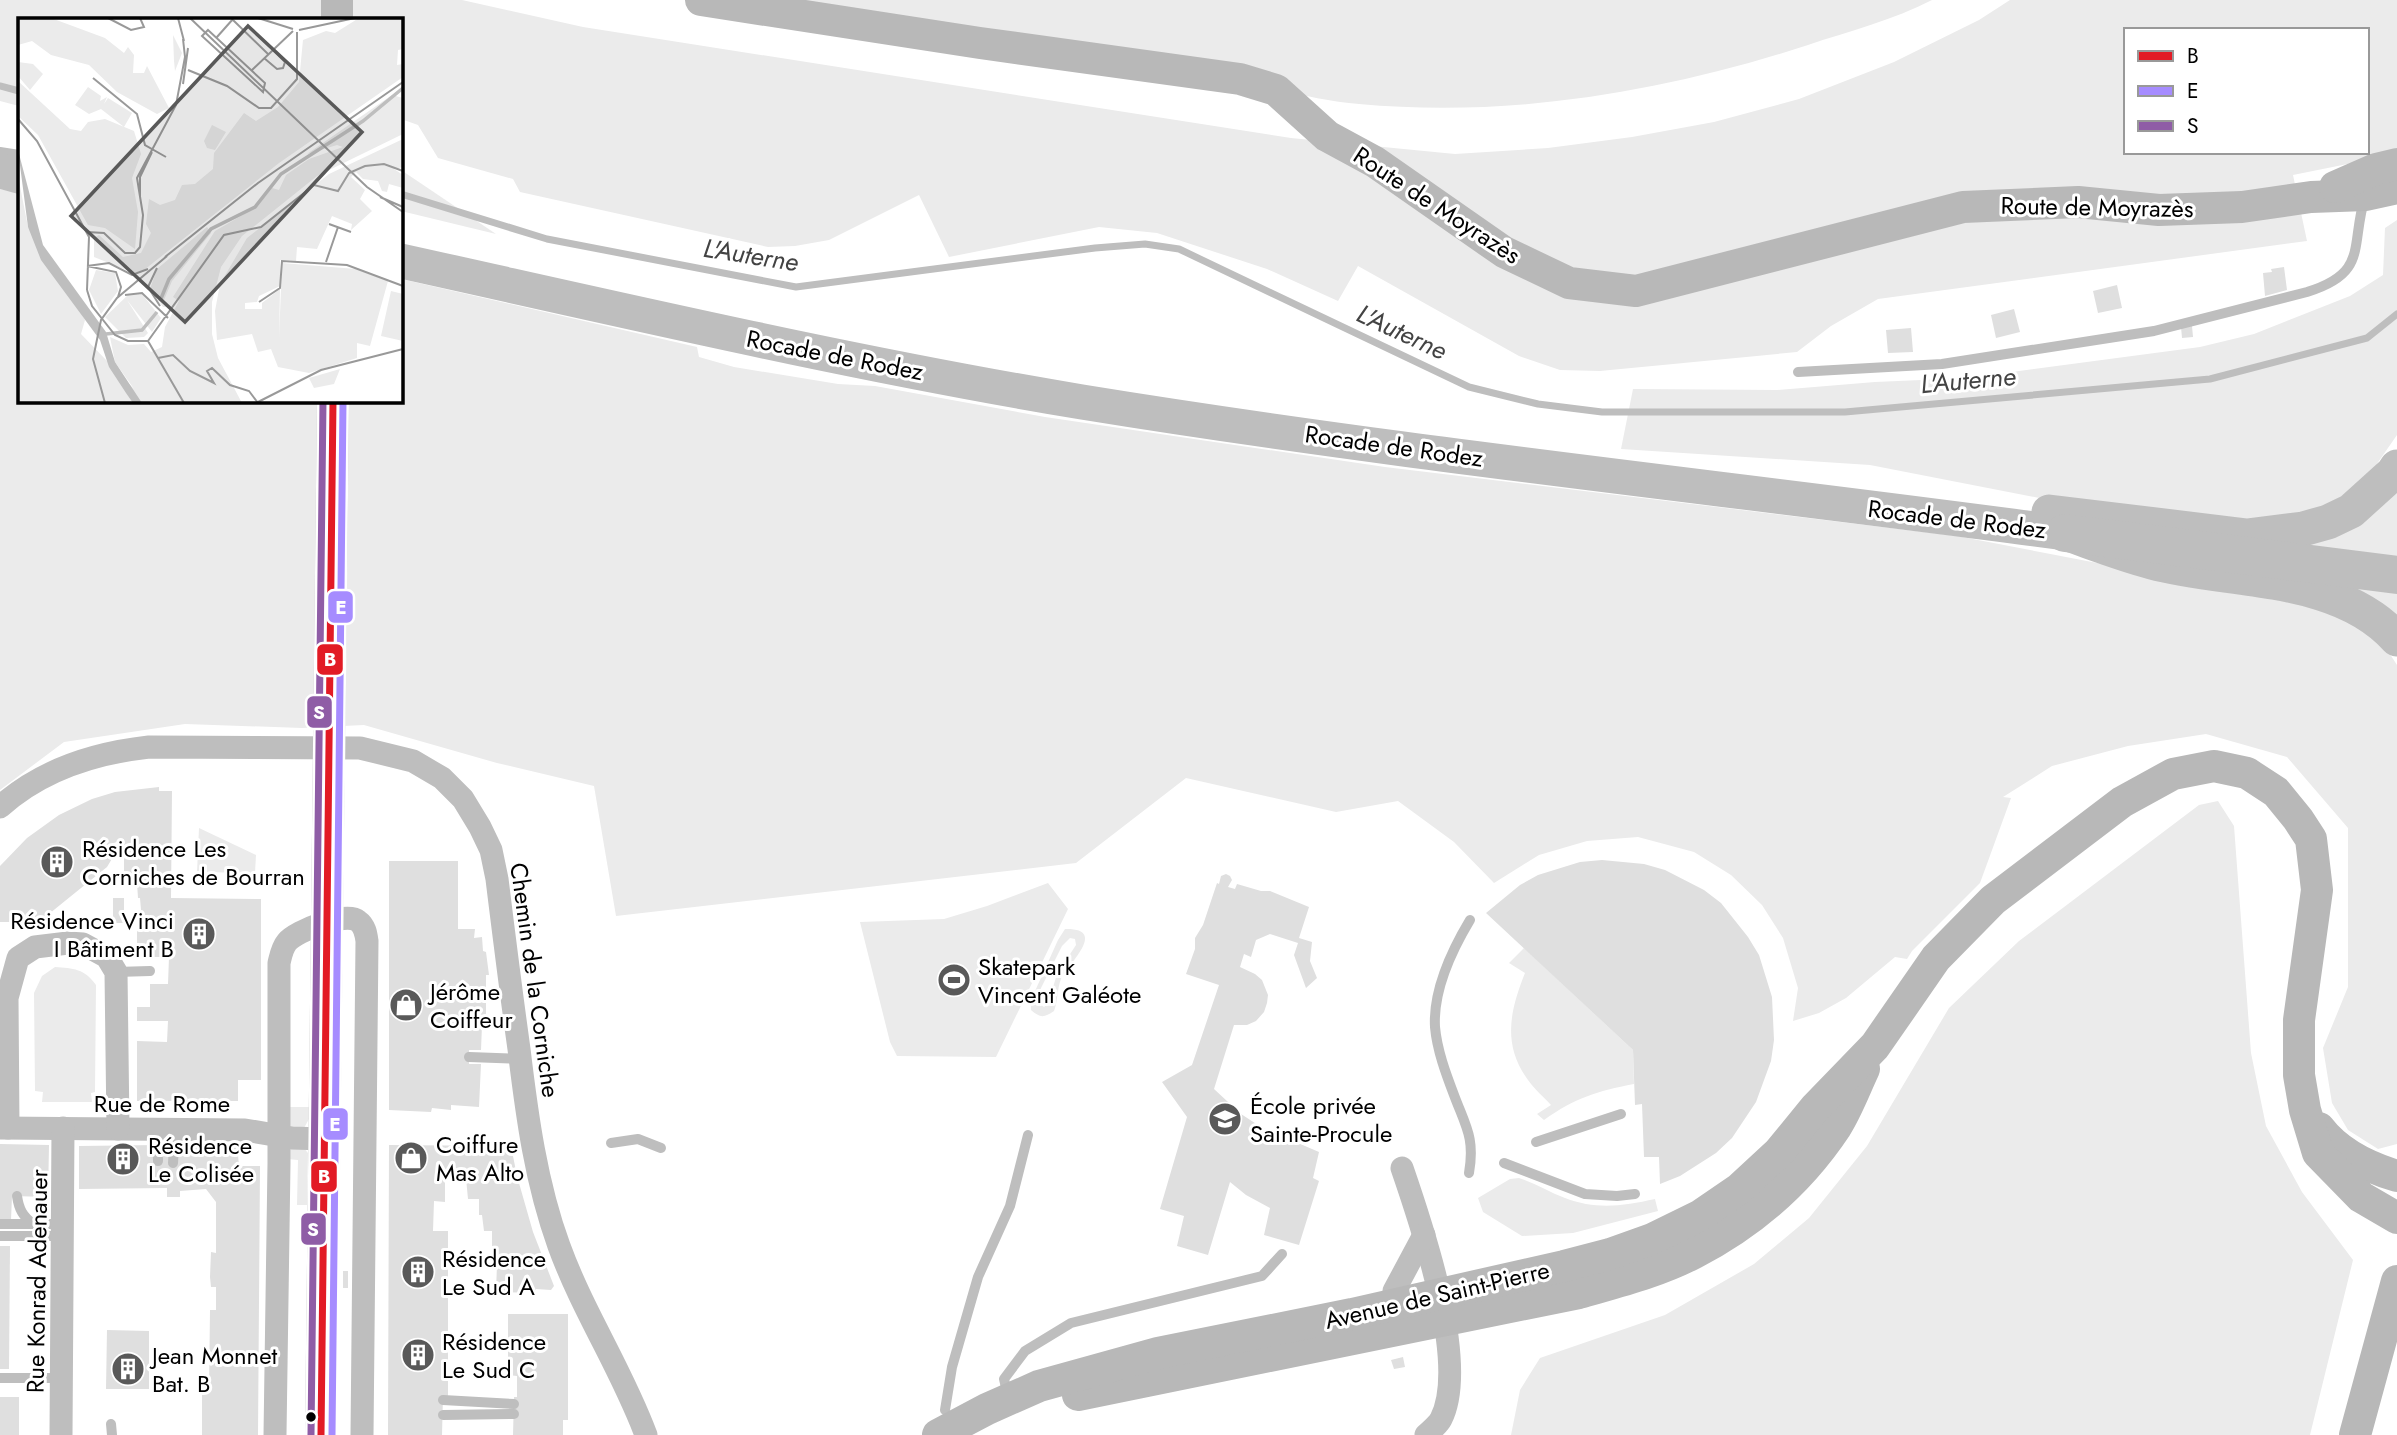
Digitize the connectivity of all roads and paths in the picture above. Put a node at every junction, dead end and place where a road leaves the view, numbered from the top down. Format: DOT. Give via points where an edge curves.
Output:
graph roads {
  1 [pos="337,0"];
  2 [pos="701,0"];
  3 [pos="337,18"];
  4 [pos="0,152"];
  5 [pos="18,155"];
  6 [pos="2397,164"];
  7 [pos="0,171"];
  8 [pos="18,176"];
  9 [pos="2397,188"];
  10 [pos="2366,195"];
  11 [pos="2311,197"];
  12 [pos="402,261"];
  13 [pos="1798,372"];
  14 [pos="333,402"];
  15 [pos="2397,467"];
  16 [pos="1845,505"];
  17 [pos="2065,533"];
  18 [pos="2397,575"];
  19 [pos="2397,639"];
  20 [pos="0,807"];
  21 [pos="1469,920"];
  22 [pos="326,922"];
  23 [pos="150,971"];
  24 [pos="116,972"];
  25 [pos="1875,1046"];
  26 [pos="469,1057"];
  27 [pos="520,1059"];
  28 [pos="2305,1110"];
  29 [pos="1621,1114"];
  30 [pos="4,1128"];
  31 [pos="63,1128"];
  32 [pos="118,1129"];
  33 [pos="166,1129"];
  34 [pos="279,1134"];
  35 [pos="1028,1135"];
  36 [pos="324,1139"];
  37 [pos="1536,1142"];
  38 [pos="611,1143"];
  39 [pos="661,1148"];
  40 [pos="158,1161"];
  41 [pos="173,1163"];
  42 [pos="1504,1163"];
  43 [pos="1402,1168"];
  44 [pos="1469,1173"];
  45 [pos="2397,1176"];
  46 [pos="1635,1194"];
  47 [pos="17,1196"];
  48 [pos="2397,1218"];
  49 [pos="0,1224"];
  50 [pos="33,1224"];
  51 [pos="64,1230"];
  52 [pos="1424,1235"];
  53 [pos="0,1236"];
  54 [pos="1652,1239"];
  55 [pos="1282,1254"];
  56 [pos="1609,1265"];
  57 [pos="2397,1281"];
  58 [pos="1522,1293"];
  59 [pos="1442,1308"];
  60 [pos="1400,1317"];
  61 [pos="1361,1325"];
  62 [pos="0,1378"];
  63 [pos="62,1378"];
  64 [pos="443,1400"];
  65 [pos="1008,1400"];
  66 [pos="443,1415"];
  67 [pos="942,1422"];
  68 [pos="61,1435"];
  69 [pos="275,1435"];
  70 [pos="321,1435"];
  71 [pos="362,1435"];
  72 [pos="646,1435"];
  73 [pos="981,1435"];
  74 [pos="1426,1435"];
  75 [pos="2355,1435"];
  1 -- 3 [label="street"];
  2 -- 11 [label="street, Route de Moyrazès" via="1240,79 1276,90 1327,136 1375,162 1504,252 1569,283 1636,291 1963,207 2078,202 2158,210 2242,208"];
  4 -- 5 [label="lane"];
  6 -- 11 [label="street, Route de Moyrazès"];
  7 -- 8 [label="main road"];
  9 -- 10 [label="street, Route de Moyrazès"];
  10 -- 11 [label="street, Route de Moyrazès"];
  10 -- 13 [label="lane" via="2354,258 2344,274 2328,286 2141,333 1942,364"];
  12 -- 16 [label="main road, Rocade de Rodez" via="806,351 1000,388"];
  14 -- 22 [label="street"];
  15 -- 16 [label="main road" via="2351,511 2328,522 2247,536 1872,488"];
  16 -- 17 [label="main road, Rocade de Rodez"];
  17 -- 18 [label="highway, Rocade de Rodez"];
  17 -- 19 [label="main road" via="2153,563 2339,599 2365,612"];
  20 -- 27 [label="street, Chemin de la Corniche" via="70,764 149,747 360,748 413,761 442,778 463,799 491,850"];
  21 -- 44 [label="lane" via="1453,947 1435,1026 1440,1054 1469,1131"];
  22 -- 34 [label="street" via="295,935 281,951"];
  22 -- 36 [label="street"];
  22 -- 71 [label="street" via="352,918 365,928 367,941"];
  23 -- 24 [label="lane"];
  24 -- 30 [label="street" via="107,957 83,944 35,947 18,958 7,998"];
  24 -- 32 [label="street"];
  25 -- 28 [label="street, Avenue de Saint-Pierre" via="1936,958 1993,900 2122,802 2173,774 2214,766 2247,773 2276,792 2311,839 2316,890 2299,1020 2299,1075"];
  25 -- 54 [label="street, Avenue de Saint-Pierre" via="1739,1189 1701,1215"];
  25 -- 59 [label="street, Avenue de Saint-Pierre" via="1838,1125 1807,1166 1769,1204 1730,1232 1693,1254 1579,1293"];
  26 -- 27 [label="lane"];
  27 -- 72 [label="street, Chemin de la Corniche" via="533,1153 559,1247"];
  28 -- 45 [label="street, Avenue de Saint-Pierre" via="2332,1144 2375,1170"];
  28 -- 48 [label="street, Avenue de Saint-Pierre" via="2318,1153 2361,1197"];
  29 -- 37 [label="lane"];
  30 -- 31 [label="street, Rue de Rome"];
  31 -- 32 [label="street, Rue de Rome"];
  31 -- 51 [label="street, Rue Konrad Adenauer"];
  32 -- 33 [label="street, Rue de Rome"];
  33 -- 34 [label="street, Rue de Rome"];
  33 -- 40 [label="lane"];
  33 -- 41 [label="lane"];
  34 -- 36 [label="street, Rue de Rome"];
  34 -- 69 [label="street"];
  35 -- 67 [label="lane" via="1010,1206 978,1277 952,1367"];
  36 -- 70 [label="street"];
  38 -- 39 [label="lane" via="638,1139"];
  42 -- 46 [label="lane" via="1585,1194"];
  43 -- 52 [label="street"];
  47 -- 50 [label="lane" via="23,1216"];
  49 -- 50 [label="lane"];
  50 -- 51 [label="lane"];
  51 -- 53 [label="lane"];
  51 -- 63 [label="street, Rue Konrad Adenauer"];
  52 -- 59 [label="street"];
  52 -- 60 [label="street" via="1394,1291"];
  54 -- 56 [label="lane"];
  54 -- 59 [label="street, Avenue de Saint-Pierre"];
  55 -- 65 [label="lane" via="1262,1276 1071,1323 1025,1351 1004,1379"];
  57 -- 75 [label="street"];
  58 -- 59 [label="lane"];
  59 -- 60 [label="street, Avenue de Saint-Pierre"];
  59 -- 74 [label="street" via="1451,1384 1441,1421"];
  60 -- 61 [label="lane"];
  60 -- 65 [label="street, Avenue de Saint-Pierre" via="1158,1353 1039,1386"];
  60 -- 73 [label="street, Avenue de Saint-Pierre" via="1075,1396"];
  62 -- 63 [label="lane"];
  63 -- 68 [label="street, Rue Konrad Adenauer"];
  64 -- 66 [label="lane" via="514,1409"];
  65 -- 67 [label="street, Avenue de Saint-Pierre"];
}
